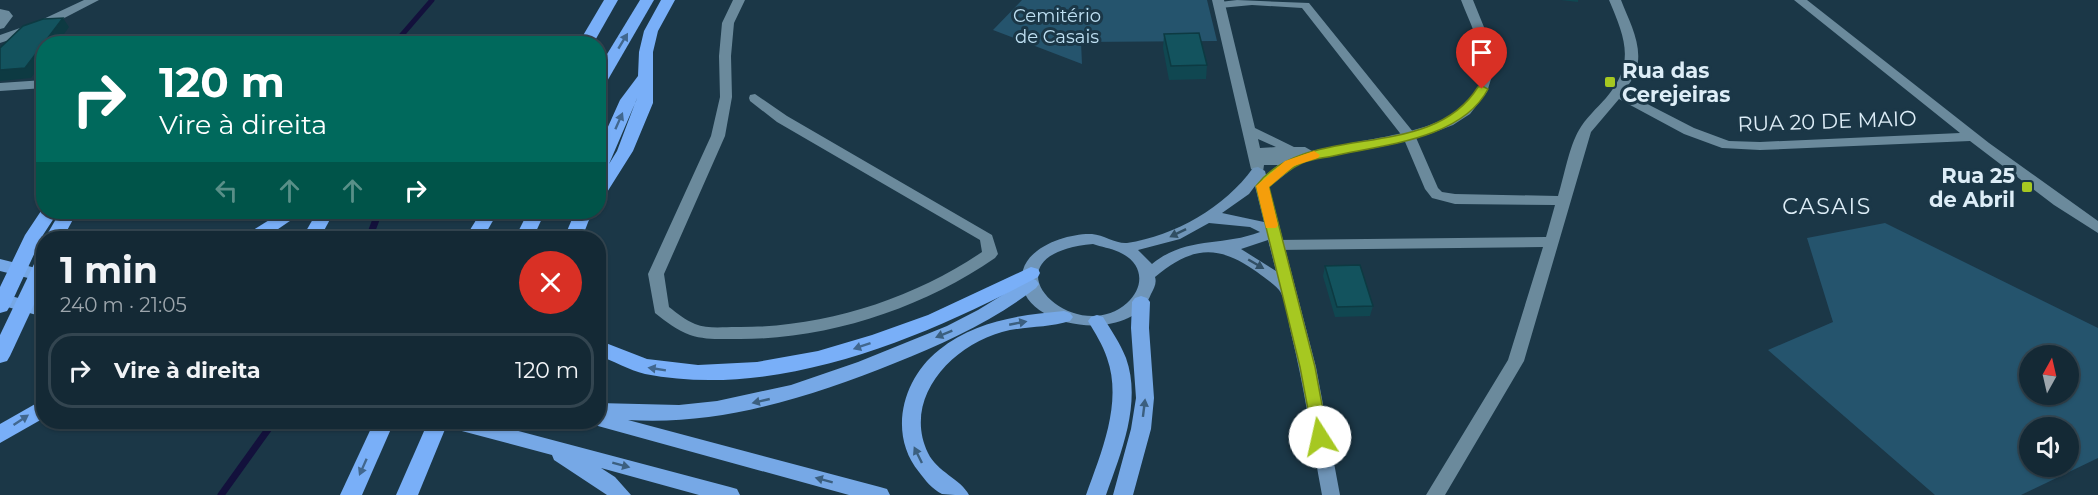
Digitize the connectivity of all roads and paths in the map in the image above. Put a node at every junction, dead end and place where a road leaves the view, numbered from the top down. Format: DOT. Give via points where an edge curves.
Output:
graph roads {
  1 [pos="93,0"];
  2 [pos="611,0"];
  3 [pos="647,0"];
  4 [pos="668,0"];
  5 [pos="740,0"];
  6 [pos="1467,0"];
  7 [pos="1615,0"];
  8 [pos="1800,0"];
  9 [pos="1219,3"];
  10 [pos="0,12"];
  11 [pos="0,25"];
  12 [pos="590,36"];
  13 [pos="0,39"];
  14 [pos="606,69"];
  15 [pos="646,76"];
  16 [pos="36,85"];
  17 [pos="0,87"];
  18 [pos="1617,93"];
  19 [pos="755,98"];
  20 [pos="1248,130"];
  21 [pos="1416,134"];
  22 [pos="1971,137"];
  23 [pos="606,151"];
  24 [pos="1297,155"];
  25 [pos="1256,161"];
  26 [pos="606,181"];
  27 [pos="1262,186"];
  28 [pos="1563,201"];
  29 [pos="1206,218"];
  30 [pos="283,219"];
  31 [pos="2098,228"];
  32 [pos="264,231"];
  33 [pos="36,232"];
  34 [pos="1274,238"];
  35 [pos="1551,242"];
  36 [pos="1126,248"];
  37 [pos="1220,248"];
  38 [pos="0,265"];
  39 [pos="36,274"];
  40 [pos="1149,274"];
  41 [pos="1030,278"];
  42 [pos="36,279"];
  43 [pos="1286,288"];
  44 [pos="0,299"];
  45 [pos="1141,302"];
  46 [pos="0,306"];
  47 [pos="36,309"];
  48 [pos="1064,317"];
  49 [pos="1097,321"];
  50 [pos="606,352"];
  51 [pos="0,356"];
  52 [pos="606,410"];
  53 [pos="36,411"];
  54 [pos="606,420"];
  55 [pos="435,429"];
  56 [pos="485,429"];
  57 [pos="380,430"];
  58 [pos="0,435"];
  59 [pos="544,444"];
  60 [pos="351,495"];
  61 [pos="407,495"];
  62 [pos="621,495"];
  63 [pos="730,495"];
  64 [pos="880,495"];
  65 [pos="959,495"];
  66 [pos="1096,495"];
  67 [pos="1123,495"];
  68 [pos="1331,495"];
  69 [pos="1435,495"];
  1 -- 13 [label="street" via="41,26"];
  2 -- 12 [label="highway"];
  14 -- 3 [label="highway, one-way"];
  4 -- 15 [label="highway" via="651,31"];
  5 -- 19 [label="street" via="728,23 726,97 718,136 656,274 661,309 692,330 751,335 815,325 918,296 990,254 987,238 782,119"];
  6 -- 21 [label="street" via="1487,57 1488,73 1476,101 1461,115"];
  7 -- 18 [label="street" via="1629,34 1632,56 1630,70"];
  8 -- 22 [label="street"];
  9 -- 20 [label="street"];
  9 -- 21 [label="street" via="1305,5"];
  10 -- 11 [label="street" via="7,16"];
  23 -- 15 [label="highway, one-way" via="628,100"];
  15 -- 26 [label="highway" via="645,103 625,151"];
  16 -- 17 [label="street"];
  18 -- 22 [label="street, RUA 20 DE MAIO" via="1689,131 1727,145"];
  18 -- 28 [label="street" via="1585,131"];
  20 -- 24 [label="street"];
  20 -- 25 [label="street"];
  21 -- 24 [label="street"];
  21 -- 28 [label="street" via="1437,195 1455,199"];
  22 -- 31 [label="street"];
  24 -- 25 [label="street"];
  24 -- 27 [label="street"];
  25 -- 27 [label="main road"];
  25 -- 29 [label="main road" via="1244,191"];
  27 -- 34 [label="main road"];
  28 -- 35 [label="street"];
  29 -- 34 [label="main road" via="1253,223"];
  29 -- 36 [label="main road, one-way" via="1175,236"];
  30 -- 32 [label="highway"];
  33 -- 46 [label="highway"];
  34 -- 35 [label="street"];
  34 -- 37 [label="main road"];
  34 -- 43 [label="main road"];
  35 -- 69 [label="street" via="1516,361"];
  36 -- 40 [label="main road"];
  36 -- 41 [label="main road" via="1093,239 1060,244 1036,261"];
  37 -- 40 [label="main road" via="1180,250"];
  37 -- 43 [label="main road, one-way" via="1268,271"];
  38 -- 39 [label="highway"];
  40 -- 45 [label="main road" via="1147,293"];
  41 -- 48 [label="main road" via="1036,297"];
  41 -- 50 [label="highway, one-way" via="922,324 854,349 803,362 702,374 653,369 618,360"];
  41 -- 52 [label="highway, one-way" via="1007,303 983,317 837,379 794,393 701,411"];
  42 -- 51 [label="highway"];
  43 -- 68 [label="main road" via="1308,367"];
  44 -- 47 [label="highway"];
  45 -- 49 [label="main road" via="1130,312"];
  67 -- 45 [label="highway, one-way" via="1145,398"];
  48 -- 49 [label="main road"];
  65 -- 48 [label="highway, one-way" via="927,472 914,448 909,425 912,406 927,371 967,339 986,331 1021,321"];
  49 -- 66 [label="highway" via="1113,348 1121,377 1117,426"];
  58 -- 53 [label="highway, one-way"];
  64 -- 54 [label="highway, one-way"];
  55 -- 61 [label="highway"];
  56 -- 59 [label="highway"];
  57 -- 60 [label="highway, one-way"];
  59 -- 62 [label="highway"];
  59 -- 63 [label="highway, one-way"];
}
